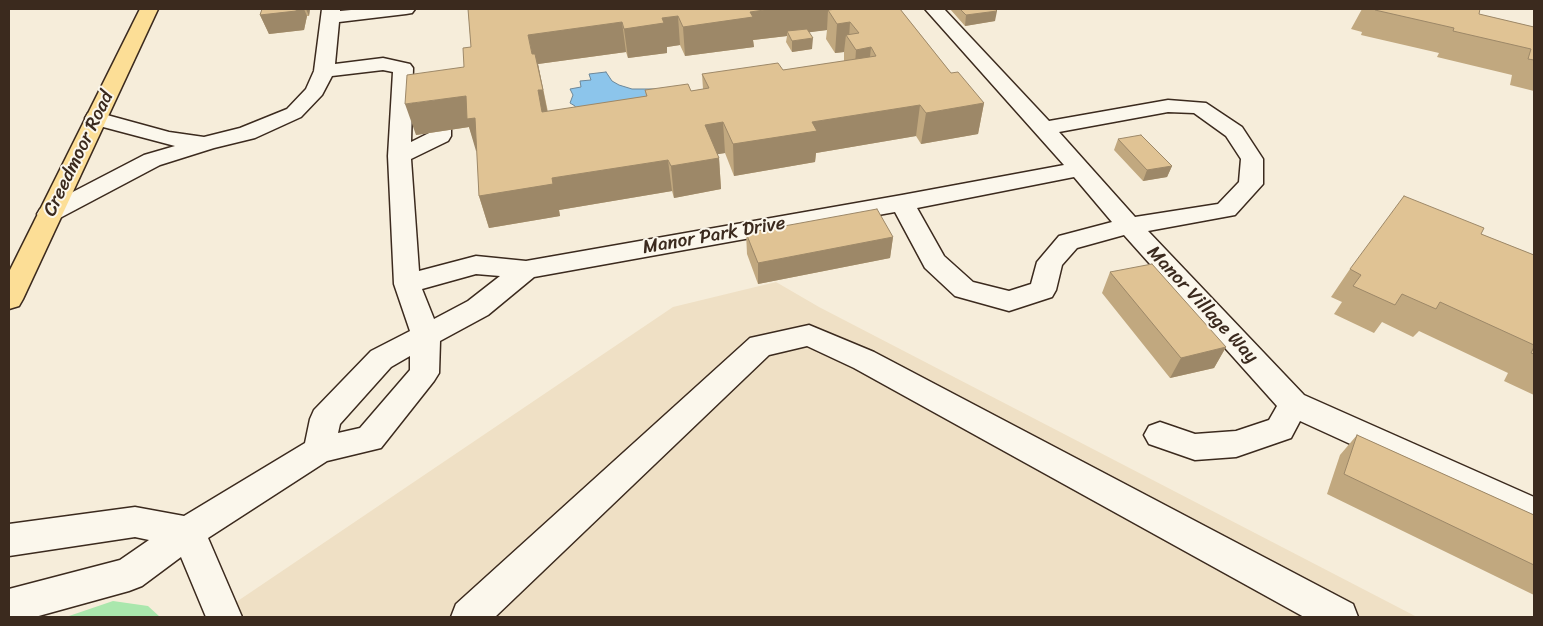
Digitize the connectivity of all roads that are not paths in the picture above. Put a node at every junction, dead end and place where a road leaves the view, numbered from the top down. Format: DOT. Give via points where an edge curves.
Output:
graph roads {
  1 [pos="149,9"];
  2 [pos="406,9"];
  3 [pos="934,9"];
  4 [pos="330,14"];
  5 [pos="324,71"];
  6 [pos="402,93"];
  7 [pos="96,118"];
  8 [pos="1044,128"];
  9 [pos="206,143"];
  10 [pos="399,156"];
  11 [pos="1078,169"];
  12 [pos="902,203"];
  13 [pos="49,214"];
  14 [pos="1129,226"];
  15 [pos="526,270"];
  16 [pos="408,284"];
  17 [pos="9,299"];
  18 [pos="426,336"];
  19 [pos="1293,404"];
  20 [pos="1160,435"];
  21 [pos="319,450"];
  22 [pos="1534,513"];
  23 [pos="188,532"];
  24 [pos="9,540"];
  25 [pos="9,606"];
  26 [pos="224,617"];
  27 [pos="469,617"];
  28 [pos="1340,617"];
  1 -- 7 [label="main road, Creedmoor Road"];
  2 -- 4 [label="street"];
  3 -- 8 [label="street, Manor Village Way"];
  4 -- 5 [label="street"];
  5 -- 6 [label="street" via="383,64 403,68"];
  5 -- 9 [label="street" via="315,91 294,113 247,133"];
  6 -- 10 [label="street"];
  6 -- 10 [label="street" via="442,96 440,136"];
  7 -- 9 [label="street" via="168,138"];
  7 -- 13 [label="main road, Creedmoor Road"];
  8 -- 11 [label="street, Manor Village Way"];
  8 -- 14 [label="street" via="1168,106 1199,107 1234,132 1252,158 1251,184 1226,210"];
  9 -- 13 [label="street" via="152,160"];
  10 -- 16 [label="street"];
  11 -- 12 [label="street, Manor Park Drive"];
  11 -- 14 [label="street, Manor Village Way"];
  12 -- 14 [label="street" via="934,262 964,289 1009,301 1043,290 1050,262 1068,242"];
  12 -- 15 [label="street, Manor Park Drive"];
  13 -- 17 [label="main road, Creedmoor Road"];
  14 -- 19 [label="street, Manor Village Way"];
  15 -- 16 [label="street, Manor Park Drive" via="476,265"];
  15 -- 18 [label="street, Manor Park Drive" via="478,308"];
  16 -- 18 [label="street"];
  18 -- 21 [label="street, Manor Park Drive" via="381,359 374,366 325,419"];
  18 -- 21 [label="street" via="424,373 370,439"];
  19 -- 20 [label="street" via="1280,429 1236,444 1195,447"];
  19 -- 22 [label="street, Manor Village Way"];
  21 -- 23 [label="street"];
  23 -- 24 [label="street" via="135,522"];
  23 -- 25 [label="street" via="129,574"];
  23 -- 26 [label="street"];
  27 -- 28 [label="street" via="760,346 810,335 864,360"];
}
